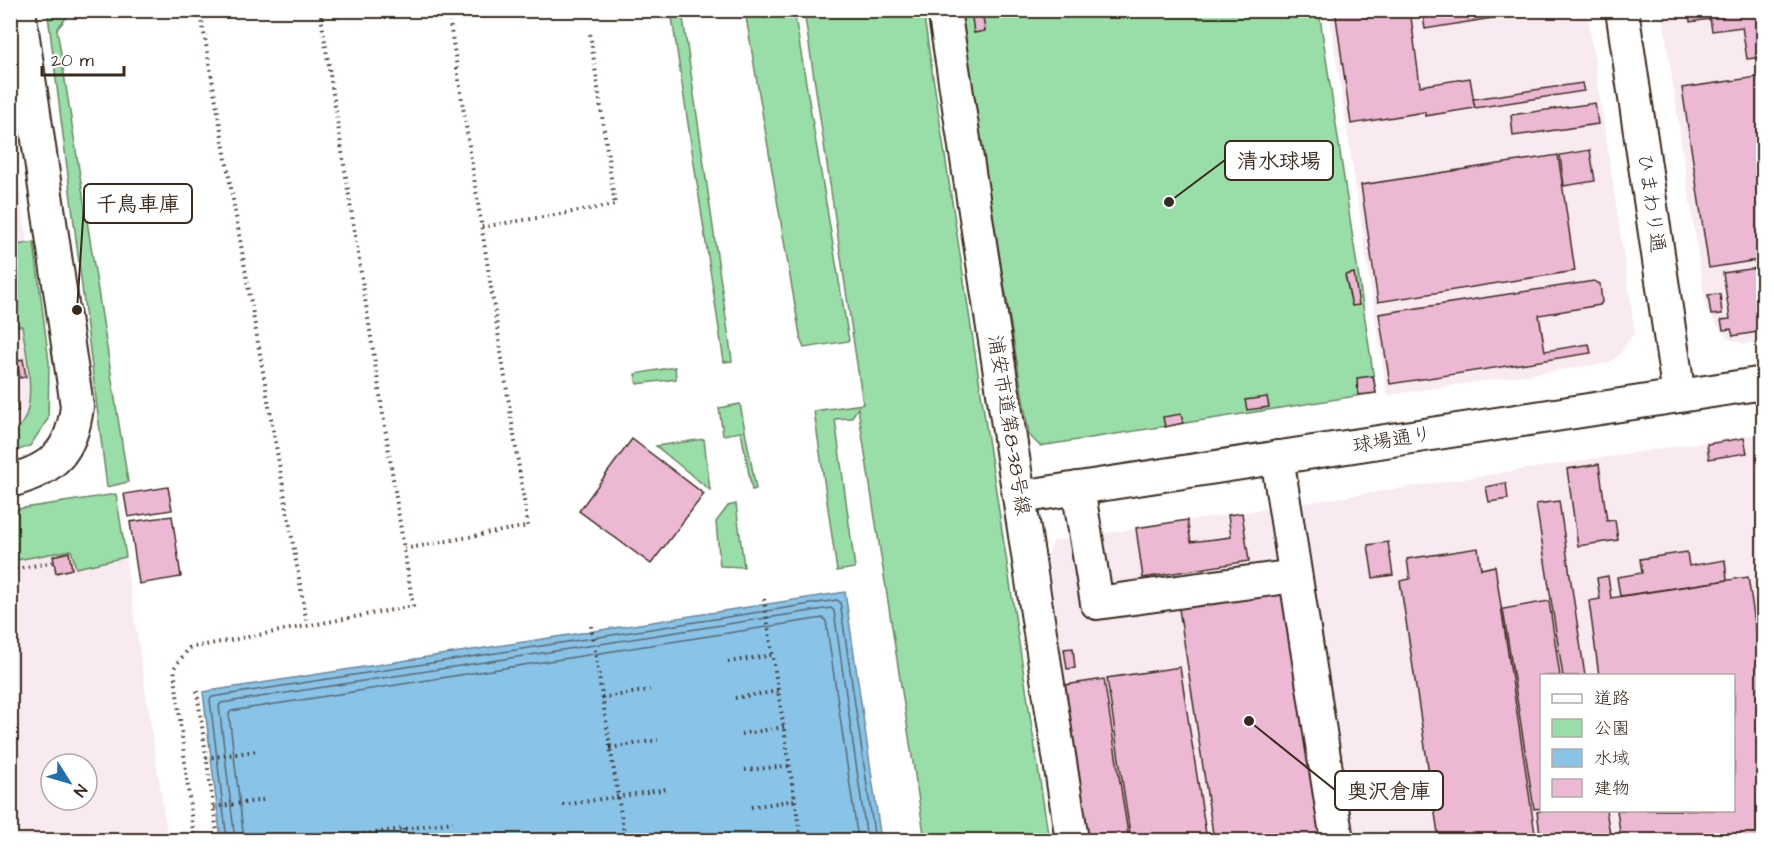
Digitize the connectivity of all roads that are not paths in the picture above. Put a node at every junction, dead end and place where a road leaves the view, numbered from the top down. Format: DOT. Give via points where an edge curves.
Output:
graph roads {
  1 [pos="19,10"];
  2 [pos="944,10"];
  3 [pos="1622,10"];
  4 [pos="1764,383"];
  5 [pos="1679,396"];
  6 [pos="1277,457"];
  7 [pos="10,481"];
  8 [pos="1078,488"];
  9 [pos="1020,497"];
  10 [pos="1296,576"];
  11 [pos="1072,840"];
  12 [pos="1337,840"];
  1 -- 7 [label="street" via="77,406 75,425 56,461 41,472"];
  2 -- 9 [label="street, 浦安市道第8-38号線"];
  3 -- 5 [label="street, ひまわり通"];
  4 -- 5 [label="street, 球場通り"];
  5 -- 6 [label="street, 球場通り"];
  6 -- 8 [label="street, 球場通り"];
  6 -- 10 [label="street"];
  8 -- 9 [label="street, 球場通り"];
  8 -- 10 [label="street" via="1097,603"];
  9 -- 11 [label="street, 浦安市道第8-38号線"];
  10 -- 12 [label="street"];
}
